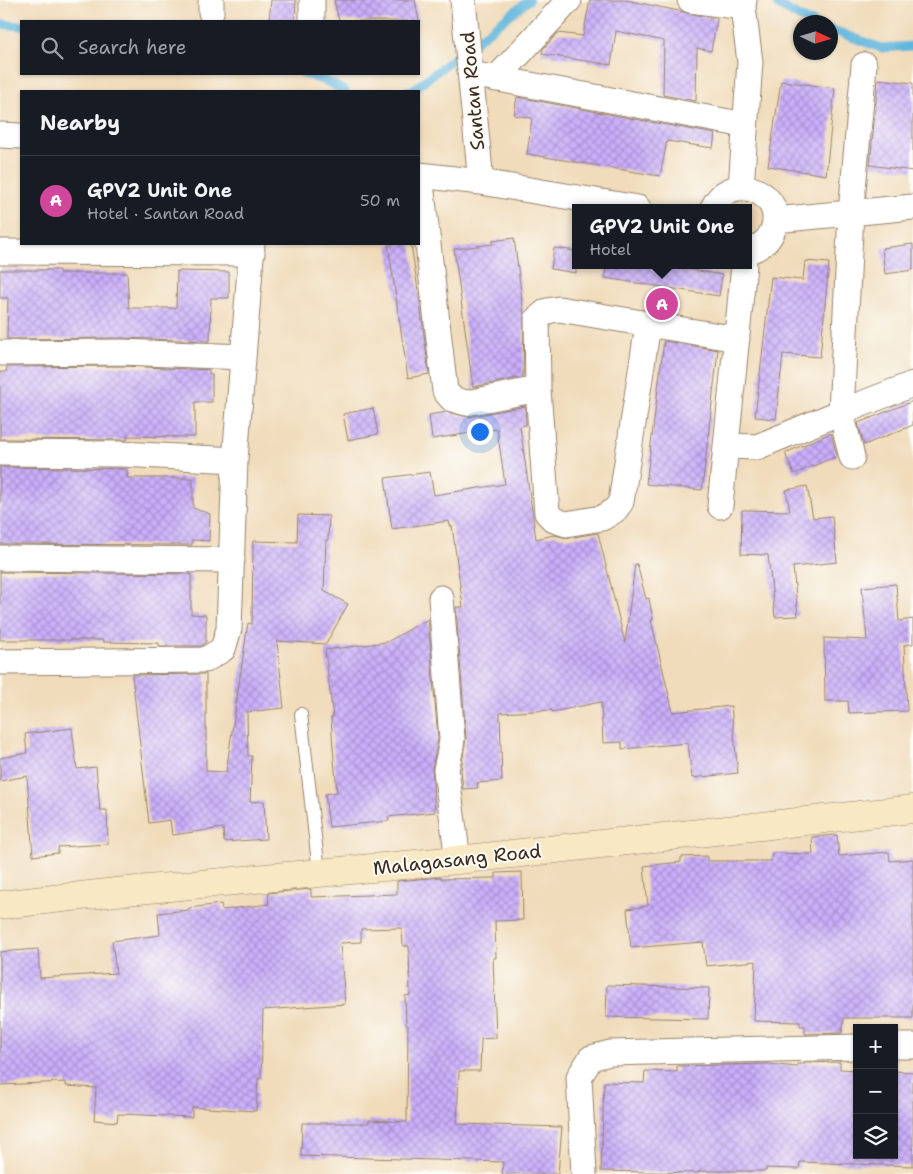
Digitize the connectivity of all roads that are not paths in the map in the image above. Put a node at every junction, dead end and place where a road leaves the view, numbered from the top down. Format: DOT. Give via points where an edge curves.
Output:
graph roads {
  1 [pos="312,0"];
  2 [pos="569,0"];
  3 [pos="690,0"];
  4 [pos="744,3"];
  5 [pos="464,11"];
  6 [pos="312,20"];
  7 [pos="864,65"];
  8 [pos="470,68"];
  9 [pos="496,79"];
  10 [pos="745,125"];
  11 [pos="0,135"];
  12 [pos="20,136"];
  13 [pos="420,175"];
  14 [pos="481,182"];
  15 [pos="741,187"];
  16 [pos="614,204"];
  17 [pos="715,204"];
  18 [pos="913,207"];
  19 [pos="851,213"];
  20 [pos="775,220"];
  21 [pos="252,248"];
  22 [pos="752,249"];
  23 [pos="0,252"];
  24 [pos="744,269"];
  25 [pos="648,325"];
  26 [pos="737,339"];
  27 [pos="0,353"];
  28 [pos="244,356"];
  29 [pos="913,384"];
  30 [pos="538,389"];
  31 [pos="841,412"];
  32 [pos="726,446"];
  33 [pos="0,454"];
  34 [pos="852,457"];
  35 [pos="235,460"];
  36 [pos="720,506"];
  37 [pos="0,558"];
  38 [pos="232,560"];
  39 [pos="441,598"];
  40 [pos="0,662"];
  41 [pos="302,714"];
  42 [pos="913,809"];
  43 [pos="458,860"];
  44 [pos="320,872"];
  45 [pos="0,905"];
  46 [pos="898,1046"];
  47 [pos="913,1046"];
  48 [pos="853,1047"];
  49 [pos="584,1174"];
  1 -- 6 [label="street"];
  2 -- 9 [label="street"];
  3 -- 4 [label="street"];
  4 -- 10 [label="street" via="750,62"];
  5 -- 8 [label="street, Santan Road"];
  7 -- 19 [label="street"];
  8 -- 9 [label="street"];
  8 -- 14 [label="street, Santan Road"];
  9 -- 10 [label="street"];
  10 -- 15 [label="street"];
  11 -- 12 [label="street"];
  13 -- 14 [label="street"];
  13 -- 30 [label="street" via="445,391 452,399 466,403"];
  14 -- 16 [label="street"];
  15 -- 17 [label="street" via="722,194"];
  15 -- 20 [label="street" via="761,192 771,205"];
  18 -- 19 [label="street"];
  19 -- 20 [label="street"];
  19 -- 31 [label="street"];
  20 -- 22 [label="street" via="769,238"];
  21 -- 23 [label="street"];
  21 -- 28 [label="street"];
  24 -- 26 [label="street"];
  25 -- 26 [label="street"];
  25 -- 30 [label="street" via="559,309 547,311 536,319"];
  25 -- 30 [label="street" via="621,502 602,518 566,524 554,520 547,513"];
  26 -- 32 [label="street"];
  27 -- 28 [label="street"];
  28 -- 35 [label="street"];
  29 -- 31 [label="street"];
  31 -- 32 [label="street" via="757,447"];
  31 -- 34 [label="street"];
  32 -- 36 [label="street"];
  33 -- 35 [label="street" via="122,454"];
  35 -- 38 [label="street"];
  37 -- 38 [label="street"];
  38 -- 40 [label="street" via="229,629 222,649 205,660"];
  39 -- 43 [label="street" via="452,739 446,770"];
  41 -- 44 [label="lane"];
  42 -- 43 [label="main road, Malagasang Road"];
  43 -- 44 [label="main road, Malagasang Road"];
  44 -- 45 [label="main road, Malagasang Road"];
  46 -- 47 [label="street"];
  48 -- 49 [label="street" via="610,1053 591,1058 579,1076"];
}
